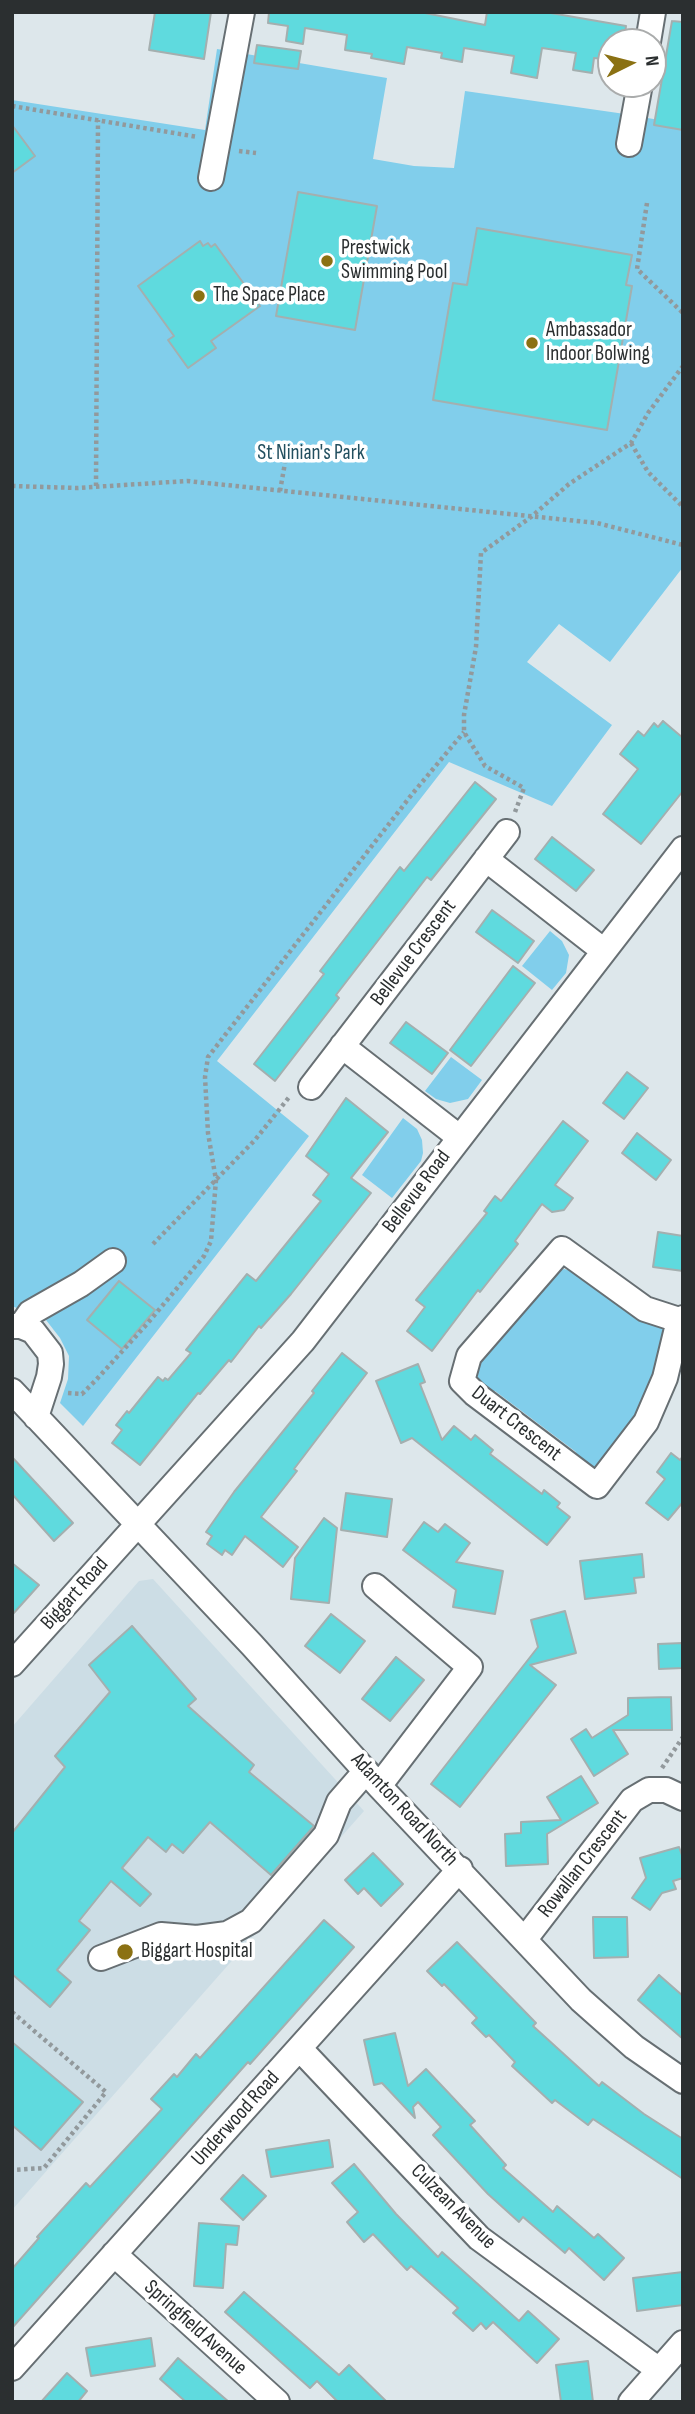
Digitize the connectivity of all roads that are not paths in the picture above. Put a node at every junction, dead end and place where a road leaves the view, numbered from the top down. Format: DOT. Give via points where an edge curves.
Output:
graph roads {
  1 [pos="242,12"];
  2 [pos="637,98"];
  3 [pos="629,144"];
  4 [pos="211,178"];
  5 [pos="507,832"];
  6 [pos="683,849"];
  7 [pos="486,859"];
  8 [pos="604,951"];
  9 [pos="342,1046"];
  10 [pos="311,1087"];
  11 [pos="459,1137"];
  12 [pos="113,1261"];
  13 [pos="681,1319"];
  14 [pos="17,1326"];
  15 [pos="12,1391"];
  16 [pos="36,1417"];
  17 [pos="138,1524"];
  18 [pos="375,1586"];
  19 [pos="12,1664"];
  20 [pos="373,1778"];
  21 [pos="683,1798"];
  22 [pos="460,1869"];
  23 [pos="525,1939"];
  24 [pos="101,1958"];
  25 [pos="300,2049"];
  26 [pos="683,2081"];
  27 [pos="114,2254"];
  28 [pos="683,2343"];
  29 [pos="12,2368"];
  30 [pos="659,2370"];
  31 [pos="277,2402"];
  32 [pos="631,2402"];
  1 -- 4 [label="street"];
  2 -- 3 [label="street"];
  5 -- 7 [label="street, Bellevue Crescent"];
  6 -- 8 [label="street, Bellevue Road"];
  7 -- 8 [label="street"];
  7 -- 9 [label="street, Bellevue Crescent"];
  8 -- 11 [label="street, Bellevue Road"];
  9 -- 10 [label="street, Bellevue Crescent"];
  9 -- 11 [label="street"];
  11 -- 17 [label="street, Bellevue Road" via="303,1341"];
  12 -- 14 [label="street"];
  13 -- 13 [label="street, Duart Crescent" via="665,1378 646,1422 597,1486 462,1381 469,1356 562,1249 645,1309"];
  14 -- 16 [label="street" via="33,1331 50,1353"];
  15 -- 16 [label="street, Adamton Road North"];
  16 -- 17 [label="street, Adamton Road North"];
  17 -- 19 [label="street, Biggart Road"];
  17 -- 20 [label="street, Adamton Road North"];
  18 -- 20 [label="street" via="470,1667"];
  20 -- 22 [label="street, Adamton Road North"];
  20 -- 24 [label="street" via="339,1802 326,1835 251,1921 227,1934 197,1938 161,1935"];
  21 -- 23 [label="street, Rowallan Crescent" via="666,1790 649,1790 632,1800"];
  22 -- 23 [label="street, Adamton Road North"];
  22 -- 25 [label="street, Underwood Road"];
  23 -- 26 [label="street, Adamton Road North" via="590,2008 634,2047"];
  25 -- 27 [label="street, Underwood Road"];
  25 -- 30 [label="street, Culzean Avenue" via="479,2238"];
  27 -- 29 [label="street, Underwood Road"];
  27 -- 31 [label="street, Springfield Avenue"];
  28 -- 30 [label="street"];
  30 -- 32 [label="street"];
}
